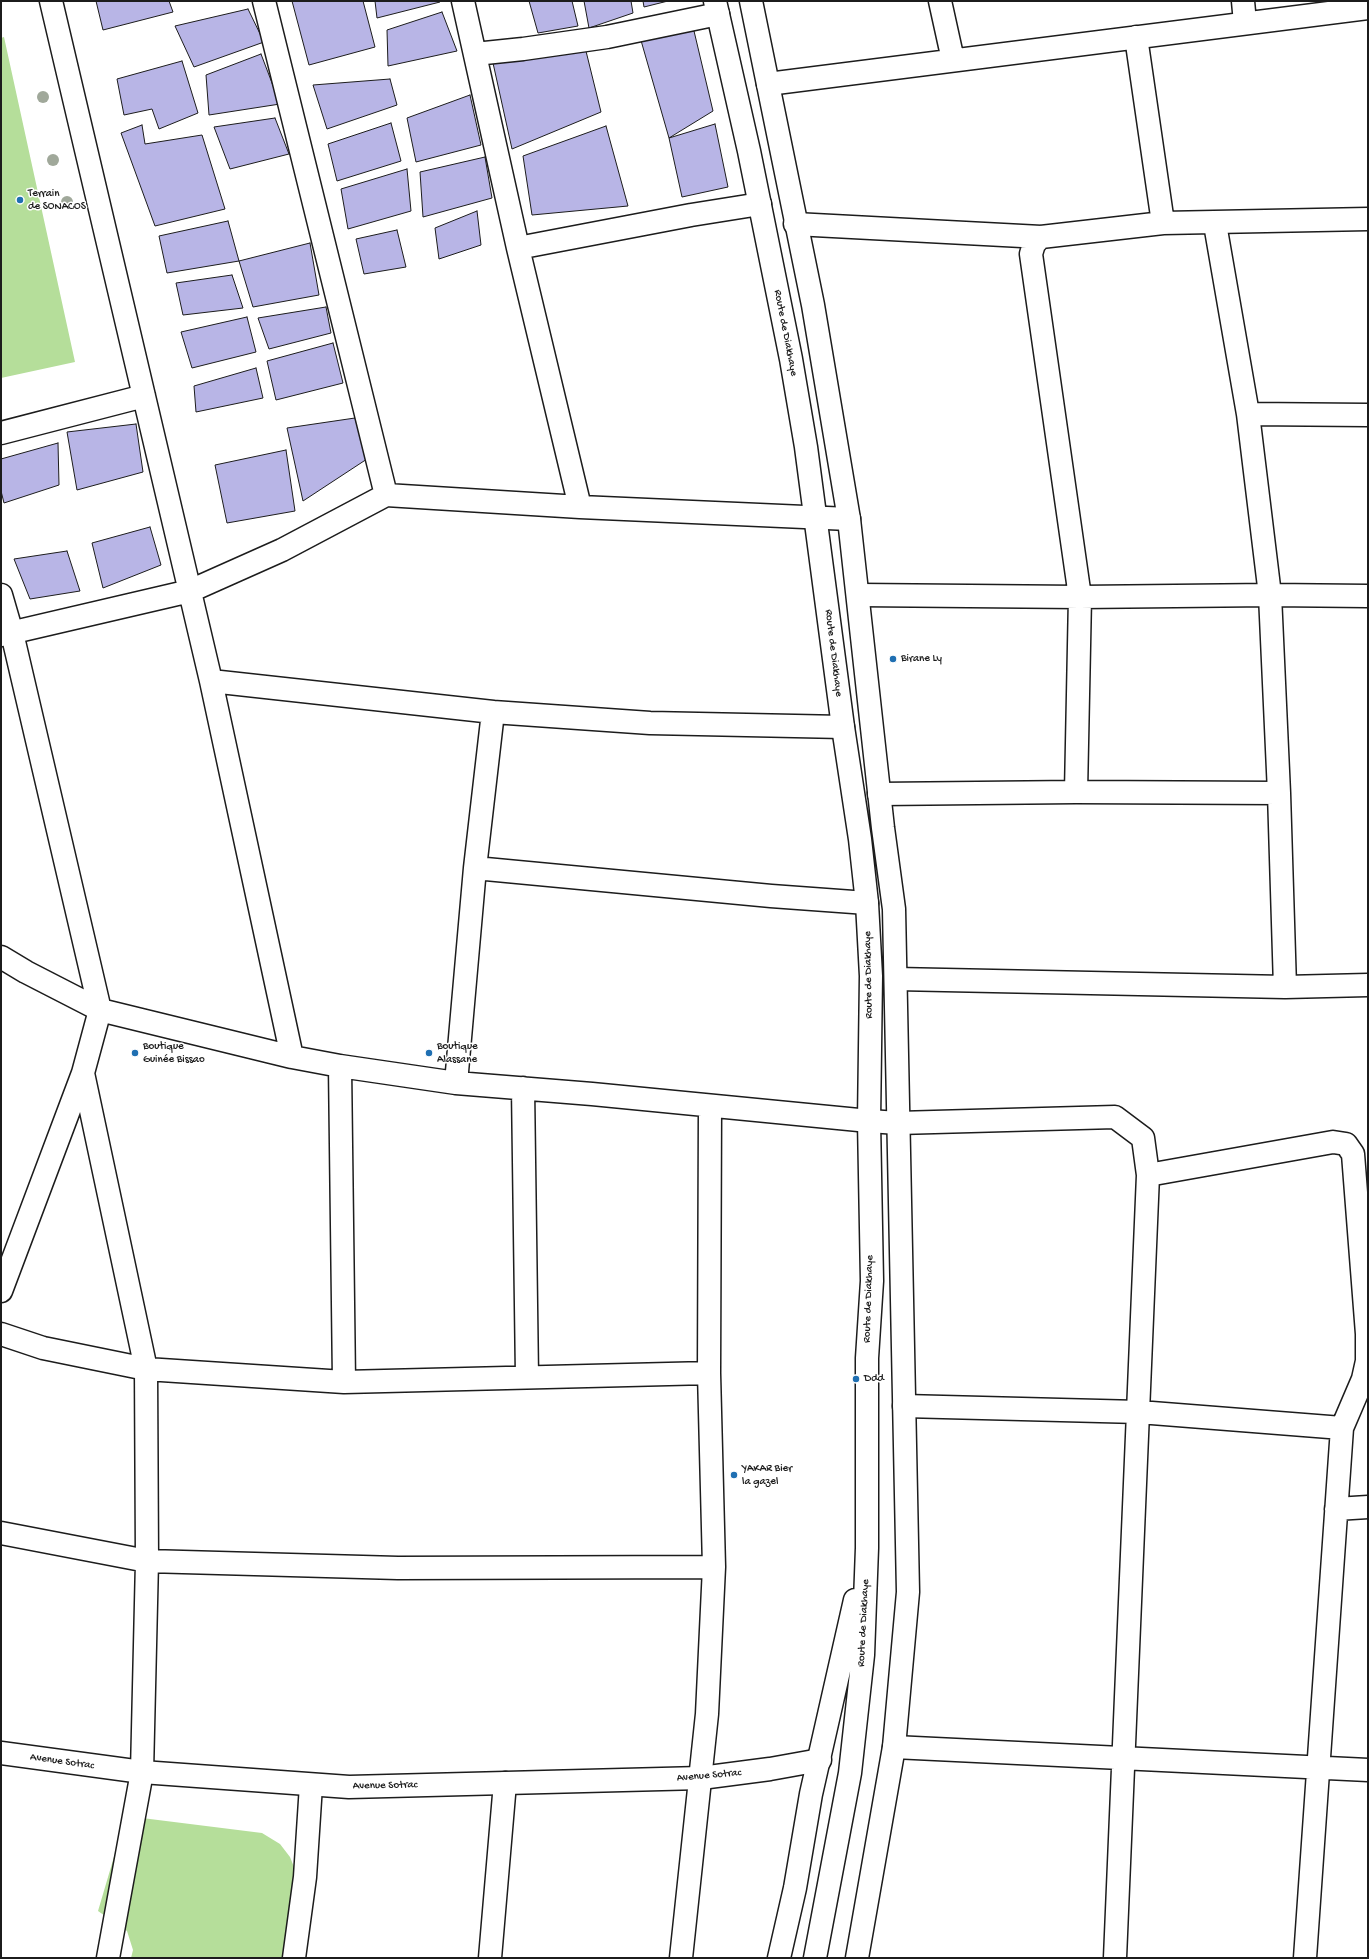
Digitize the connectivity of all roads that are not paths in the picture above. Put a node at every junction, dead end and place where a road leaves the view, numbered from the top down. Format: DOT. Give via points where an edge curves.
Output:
graph roads {
  1 [pos="51,1"];
  2 [pos="264,1"];
  3 [pos="463,1"];
  4 [pos="751,1"];
  5 [pos="940,1"];
  6 [pos="1243,1"];
  7 [pos="716,8"];
  8 [pos="1368,8"];
  9 [pos="1245,23"];
  10 [pos="1136,38"];
  11 [pos="476,54"];
  12 [pos="953,60"];
  13 [pos="768,84"];
  14 [pos="760,204"];
  15 [pos="1368,219"];
  16 [pos="1163,223"];
  17 [pos="795,224"];
  18 [pos="1215,224"];
  19 [pos="1041,237"];
  20 [pos="518,248"];
  21 [pos="144,396"];
  22 [pos="1248,414"];
  23 [pos="1368,414"];
  24 [pos="1,433"];
  25 [pos="386,496"];
  26 [pos="580,507"];
  27 [pos="815,517"];
  28 [pos="849,519"];
  29 [pos="190,591"];
  30 [pos="1,595"];
  31 [pos="858,595"];
  32 [pos="1270,595"];
  33 [pos="1368,596"];
  34 [pos="1080,597"];
  35 [pos="6,634"];
  36 [pos="211,681"];
  37 [pos="493,712"];
  38 [pos="843,727"];
  39 [pos="1076,792"];
  40 [pos="1279,793"];
  41 [pos="880,794"];
  42 [pos="475,868"];
  43 [pos="867,903"];
  44 [pos="1,957"];
  45 [pos="896,979"];
  46 [pos="1368,985"];
  47 [pos="1284,987"];
  48 [pos="100,1010"];
  49 [pos="292,1057"];
  50 [pos="340,1066"];
  51 [pos="83,1073"];
  52 [pos="456,1083"];
  53 [pos="523,1088"];
  54 [pos="710,1106"];
  55 [pos="869,1121"];
  56 [pos="898,1123"];
  57 [pos="1148,1175"];
  58 [pos="1,1291"];
  59 [pos="1,1334"];
  60 [pos="146,1369"];
  61 [pos="709,1373"];
  62 [pos="527,1377"];
  63 [pos="344,1382"];
  64 [pos="904,1406"];
  65 [pos="1138,1412"];
  66 [pos="1342,1428"];
  67 [pos="1368,1507"];
  68 [pos="1336,1509"];
  69 [pos="1,1533"];
  70 [pos="867,1548"];
  71 [pos="147,1561"];
  72 [pos="714,1567"];
  73 [pos="894,1747"];
  74 [pos="1,1753"];
  75 [pos="1124,1758"];
  76 [pos="820,1760"];
  77 [pos="1318,1767"];
  78 [pos="1368,1770"];
  79 [pos="142,1772"];
  80 [pos="701,1778"];
  81 [pos="505,1783"];
  82 [pos="311,1785"];
  83 [pos="108,1958"];
  84 [pos="294,1958"];
  85 [pos="490,1958"];
  86 [pos="681,1958"];
  87 [pos="779,1958"];
  88 [pos="815,1958"];
  89 [pos="857,1958"];
  90 [pos="1116,1958"];
  91 [pos="1305,1958"];
  1 -- 21 [label="street"];
  2 -- 25 [label="street"];
  3 -- 11 [label="street"];
  4 -- 13 [label="street"];
  5 -- 12 [label="street"];
  6 -- 9 [label="street"];
  7 -- 11 [label="street" via="607,37"];
  7 -- 14 [label="street, Route de Diakhaye"];
  8 -- 9 [label="street"];
  9 -- 10 [label="street"];
  10 -- 12 [label="street"];
  10 -- 16 [label="street"];
  11 -- 20 [label="street"];
  12 -- 13 [label="street"];
  13 -- 17 [label="street"];
  14 -- 20 [label="street"];
  14 -- 27 [label="street, Route de Diakhaye" via="806,447"];
  15 -- 18 [label="street"];
  16 -- 18 [label="street"];
  16 -- 19 [label="street"];
  17 -- 19 [label="street"];
  17 -- 28 [label="street" via="813,305"];
  18 -- 22 [label="street"];
  19 -- 34 [label="street" via="1034,244 1031,254"];
  20 -- 26 [label="street"];
  21 -- 24 [label="street"];
  21 -- 29 [label="street"];
  22 -- 23 [label="street"];
  22 -- 32 [label="street"];
  25 -- 26 [label="street"];
  25 -- 29 [label="street" via="282,550"];
  26 -- 27 [label="street"];
  27 -- 28 [label="street"];
  27 -- 38 [label="street, Route de Diakhaye"];
  28 -- 31 [label="street"];
  29 -- 35 [label="street"];
  29 -- 36 [label="street"];
  30 -- 35 [label="street"];
  31 -- 34 [label="street"];
  31 -- 41 [label="street"];
  32 -- 33 [label="street"];
  32 -- 34 [label="street"];
  32 -- 40 [label="street"];
  34 -- 39 [label="street"];
  35 -- 48 [label="street"];
  36 -- 37 [label="street"];
  36 -- 49 [label="street"];
  37 -- 38 [label="street" via="650,723"];
  37 -- 42 [label="street"];
  38 -- 43 [label="street, Route de Diakhaye"];
  39 -- 40 [label="street"];
  39 -- 41 [label="street"];
  40 -- 47 [label="street"];
  41 -- 45 [label="street" via="894,909"];
  42 -- 43 [label="street"];
  42 -- 52 [label="street"];
  43 -- 55 [label="street, Route de Diakhaye" via="871,976"];
  44 -- 48 [label="street"];
  45 -- 47 [label="street"];
  45 -- 56 [label="street"];
  46 -- 47 [label="street"];
  48 -- 49 [label="street"];
  48 -- 51 [label="street"];
  49 -- 50 [label="street"];
  50 -- 52 [label="street"];
  50 -- 63 [label="street"];
  51 -- 58 [label="street"];
  51 -- 60 [label="street"];
  52 -- 53 [label="street"];
  53 -- 54 [label="street"];
  53 -- 62 [label="street"];
  54 -- 55 [label="street"];
  54 -- 61 [label="street"];
  55 -- 56 [label="street"];
  55 -- 70 [label="street, Route de Diakhaye" via="872,1281 867,1358"];
  56 -- 57 [label="street" via="1115,1117 1143,1138"];
  56 -- 64 [label="street"];
  57 -- 65 [label="street"];
  57 -- 66 [label="street" via="1333,1142 1346,1144 1353,1154 1367,1354 1363,1379"];
  59 -- 60 [label="street" via="43,1348"];
  60 -- 63 [label="street"];
  60 -- 71 [label="street"];
  61 -- 62 [label="street"];
  61 -- 72 [label="street"];
  62 -- 63 [label="street"];
  64 -- 65 [label="street"];
  64 -- 73 [label="street" via="908,1592"];
  65 -- 66 [label="street"];
  65 -- 75 [label="street"];
  66 -- 68 [label="street"];
  67 -- 68 [label="street"];
  68 -- 77 [label="street"];
  69 -- 71 [label="street"];
  70 -- 76 [label="street"];
  70 -- 88 [label="street, Route de Diakhaye" via="863,1655 850,1773"];
  71 -- 72 [label="street" via="398,1568"];
  71 -- 79 [label="street"];
  72 -- 80 [label="street" via="707,1714"];
  73 -- 75 [label="street"];
  73 -- 89 [label="street"];
  74 -- 79 [label="street, Avenue Sotrac"];
  75 -- 77 [label="street"];
  75 -- 90 [label="street"];
  76 -- 80 [label="street, Avenue Sotrac"];
  76 -- 87 [label="street"];
  77 -- 78 [label="street"];
  77 -- 91 [label="street"];
  79 -- 82 [label="street, Avenue Sotrac"];
  79 -- 83 [label="street"];
  80 -- 81 [label="street, Avenue Sotrac"];
  80 -- 86 [label="street"];
  81 -- 82 [label="street, Avenue Sotrac" via="349,1787"];
  81 -- 85 [label="street"];
  82 -- 84 [label="street" via="305,1877"];
}
